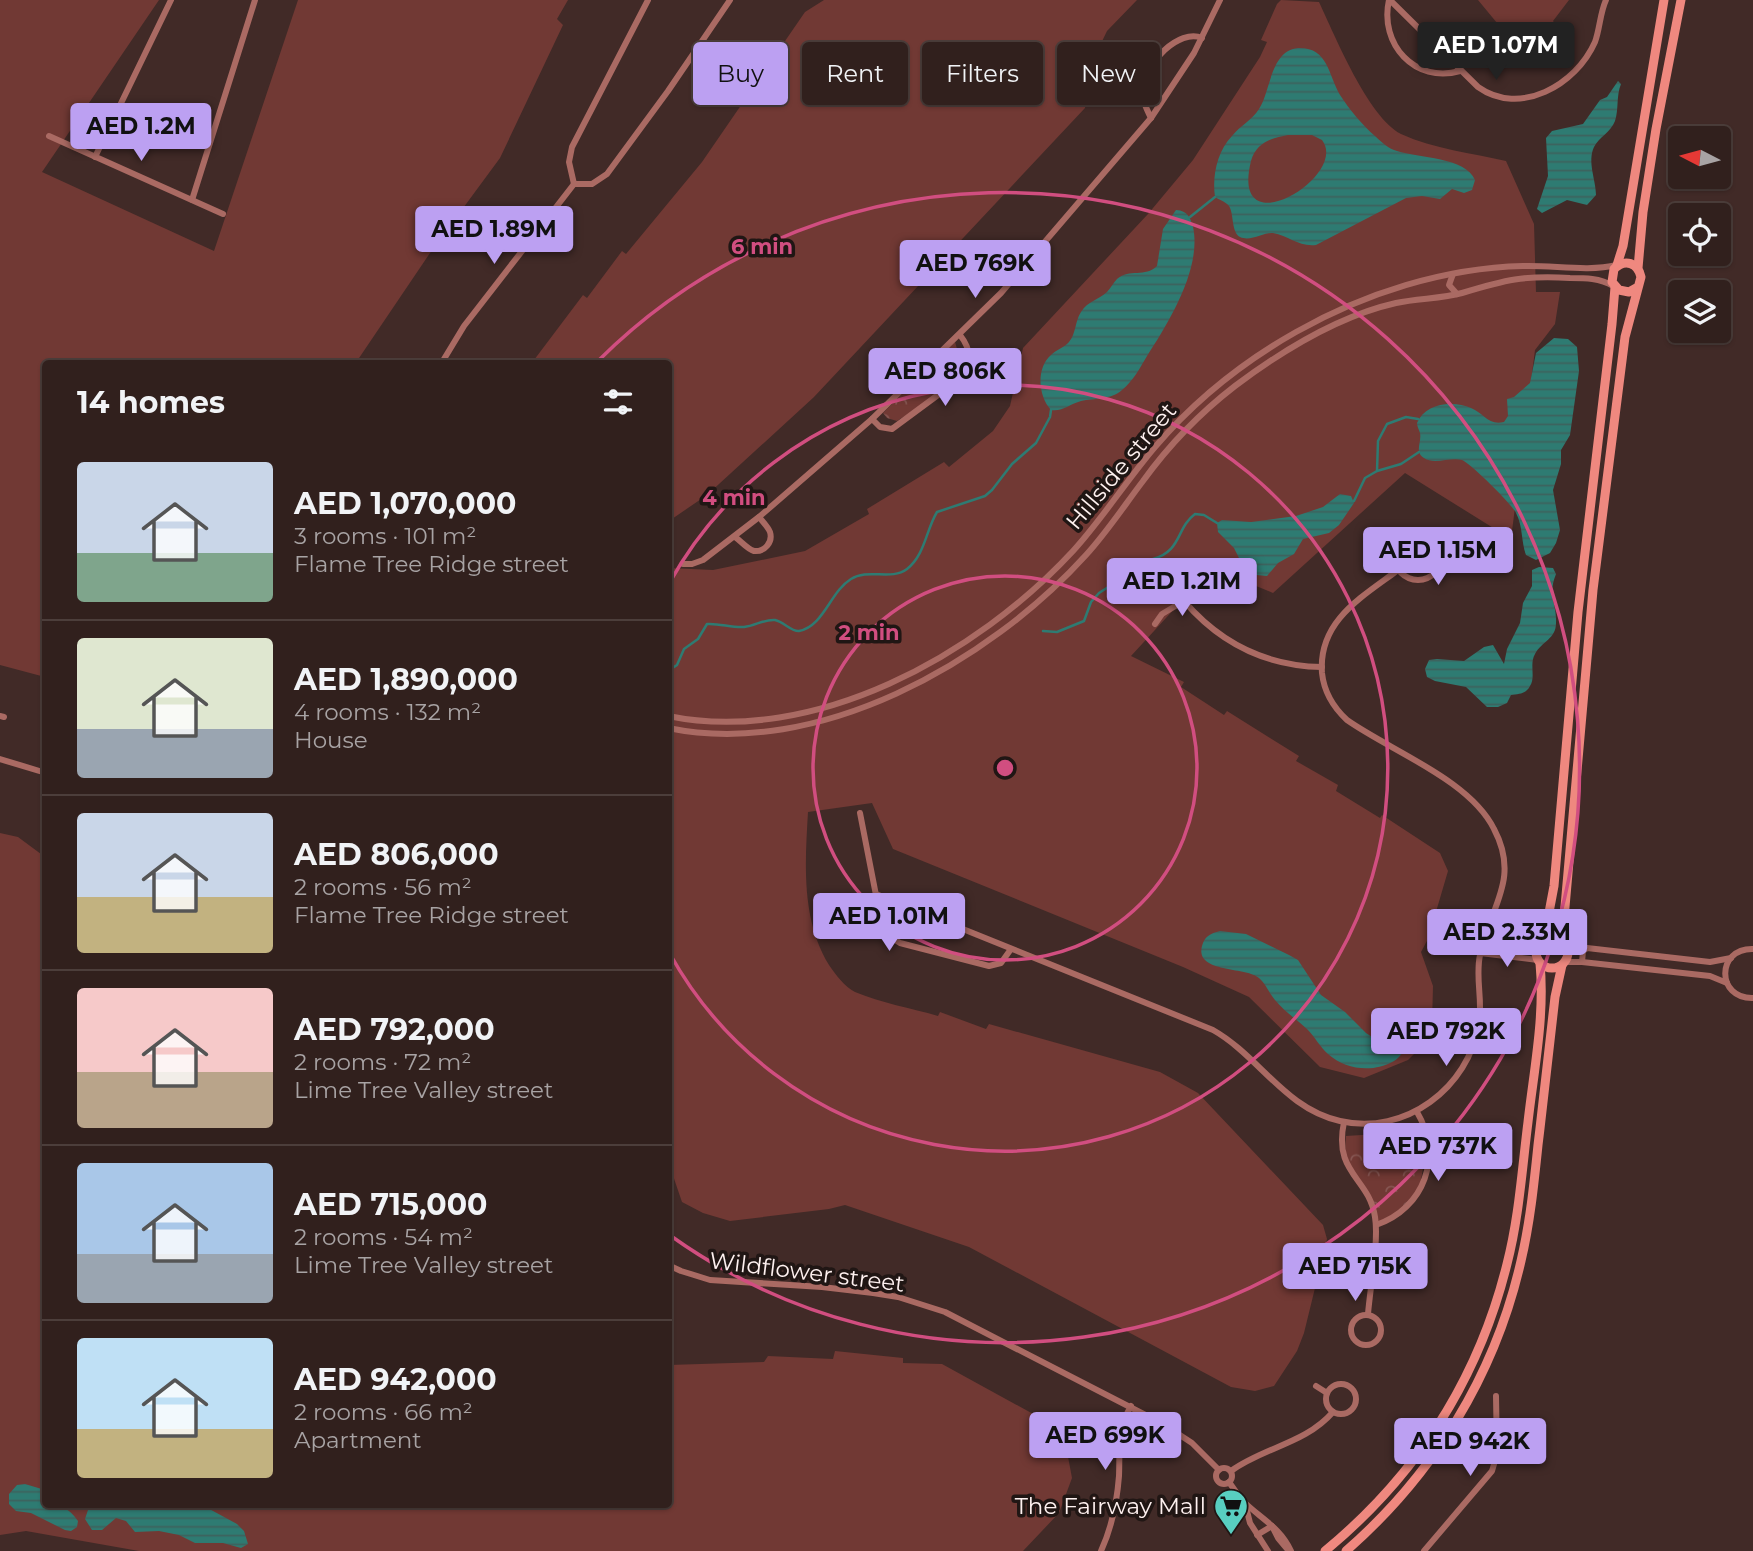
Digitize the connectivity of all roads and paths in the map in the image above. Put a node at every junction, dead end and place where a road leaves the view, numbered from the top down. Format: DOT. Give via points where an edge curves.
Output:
graph roads {
  1 [pos="171,0"];
  2 [pos="255,0"];
  3 [pos="648,0"];
  4 [pos="730,0"];
  5 [pos="1220,0"];
  6 [pos="1389,0"];
  7 [pos="1603,0"];
  8 [pos="1664,0"];
  9 [pos="1681,0"];
  10 [pos="1202,38"];
  11 [pos="1460,71"];
  12 [pos="1151,118"];
  13 [pos="49,136"];
  14 [pos="95,157"];
  15 [pos="574,184"];
  16 [pos="192,200"];
  17 [pos="223,214"];
  18 [pos="1617,265"];
  19 [pos="1638,268"];
  20 [pos="1452,274"];
  21 [pos="1615,287"];
  22 [pos="1637,287"];
  23 [pos="1457,294"];
  24 [pos="960,335"];
  25 [pos="443,360"];
  26 [pos="872,419"];
  27 [pos="760,517"];
  28 [pos="735,537"];
  29 [pos="683,564"];
  30 [pos="1398,570"];
  31 [pos="1192,596"];
  32 [pos="1184,601"];
  33 [pos="1155,624"];
  34 [pos="1322,667"];
  35 [pos="869,691"];
  36 [pos="873,702"];
  37 [pos="672,716"];
  38 [pos="672,729"];
  39 [pos="0,759"];
  40 [pos="42,772"];
  41 [pos="860,813"];
  42 [pos="876,894"];
  43 [pos="1485,935"];
  44 [pos="1506,938"];
  45 [pos="1540,940"];
  46 [pos="1564,941"];
  47 [pos="1011,949"];
  48 [pos="1753,949"];
  49 [pos="1480,953"];
  50 [pos="1502,955"];
  51 [pos="1731,958"];
  52 [pos="1539,961"];
  53 [pos="1582,962"];
  54 [pos="1563,964"];
  55 [pos="1727,984"];
  56 [pos="1753,998"];
  57 [pos="1417,1112"];
  58 [pos="1344,1122"];
  59 [pos="1376,1225"];
  60 [pos="672,1267"];
  61 [pos="1368,1314"];
  62 [pos="1316,1386"];
  63 [pos="1327,1393"];
  64 [pos="1496,1396"];
  65 [pos="1131,1406"];
  66 [pos="1333,1412"];
  67 [pos="1219,1470"];
  68 [pos="1231,1471"];
  69 [pos="1229,1482"];
  70 [pos="1245,1503"];
  71 [pos="1272,1526"];
  72 [pos="1257,1535"];
  73 [pos="1101,1551"];
  74 [pos="1268,1551"];
  75 [pos="1290,1551"];
  76 [pos="1325,1551"];
  77 [pos="1346,1551"];
  78 [pos="1424,1551"];
  1 -- 14 [label="street"];
  2 -- 16 [label="street"];
  3 -- 15 [label="street" via="575,140 569,162"];
  4 -- 15 [label="street" via="607,173 592,184"];
  5 -- 10 [label="street"];
  6 -- 11 [label="street"];
  6 -- 11 [label="street" via="1389,35 1404,58 1429,73"];
  7 -- 11 [label="street" via="1594,43 1582,63 1548,90 1502,99"];
  8 -- 18 [label="street"];
  9 -- 19 [label="street" via="1654,143"];
  10 -- 12 [label="street"];
  10 -- 12 [label="street" via="1183,39 1148,71 1143,96"];
  12 -- 24 [label="street" via="1032,259"];
  13 -- 14 [label="street"];
  14 -- 16 [label="street"];
  15 -- 25 [label="street" via="464,326"];
  16 -- 17 [label="street"];
  18 -- 19 [label="street" via="1626,262"];
  18 -- 20 [label="street, Hillside street" via="1523,266"];
  18 -- 21 [label="street" via="1611,278"];
  19 -- 22 [label="street" via="1641,278"];
  20 -- 23 [label="street" via="1449,285"];
  20 -- 35 [label="street, Hillside street" via="1339,310 1246,363 1167,433 1090,532 1026,597 960,646"];
  21 -- 22 [label="street" via="1623,292"];
  21 -- 23 [label="street, Hillside street" via="1601,280 1535,276"];
  21 -- 45 [label="street" via="1578,612 1554,886"];
  22 -- 46 [label="street" via="1625,337 1593,590"];
  23 -- 36 [label="street, Hillside street" via="1364,312 1318,333 1253,373 1177,440 1094,545 1034,606 949,666"];
  24 -- 26 [label="street"];
  24 -- 26 [label="street" via="970,355 961,378 892,429 884,429"];
  26 -- 27 [label="street"];
  27 -- 28 [label="street"];
  27 -- 28 [label="street" via="770,533 765,548 750,550"];
  28 -- 29 [label="street" via="700,562"];
  30 -- 30 [label="street" via="1412,579 1428,577 1439,565 1438,544 1421,532 1405,536 1395,548"];
  30 -- 34 [label="street" via="1340,615 1326,640"];
  31 -- 32 [label="street"];
  32 -- 33 [label="street"];
  32 -- 34 [label="street" via="1215,632 1252,653 1286,664"];
  34 -- 43 [label="street" via="1329,697 1347,720 1451,783 1490,820 1500,844 1504,878"];
  35 -- 36 [label="street"];
  35 -- 37 [label="street, Hillside street" via="766,719 723,722"];
  36 -- 38 [label="street, Hillside street" via="818,721 764,731 712,734"];
  39 -- 40 [label="street"];
  41 -- 42 [label="street"];
  42 -- 47 [label="street"];
  42 -- 47 [label="street" via="882,926 900,943 989,967 1001,963"];
  43 -- 44 [label="street"];
  43 -- 49 [label="street"];
  44 -- 45 [label="street"];
  44 -- 50 [label="street" via="1498,947"];
  45 -- 46 [label="street" via="1555,936"];
  45 -- 52 [label="street"];
  46 -- 54 [label="street" via="1568,951"];
  47 -- 58 [label="street" via="1213,1030 1294,1100"];
  48 -- 51 [label="street"];
  49 -- 50 [label="street"];
  49 -- 57 [label="street" via="1480,1016 1471,1051 1446,1090"];
  50 -- 52 [label="street"];
  51 -- 53 [label="street" via="1710,962 1587,948"];
  51 -- 55 [label="street"];
  52 -- 54 [label="street" via="1552,968"];
  52 -- 76 [label="street" via="1541,1015 1519,1198 1507,1263 1488,1325 1462,1386 1428,1442 1388,1493"];
  53 -- 54 [label="street"];
  53 -- 55 [label="street" via="1710,976"];
  54 -- 77 [label="street" via="1527,1230 1514,1290 1494,1349 1468,1403 1435,1455 1397,1502"];
  55 -- 56 [label="street" via="1741,996"];
  57 -- 58 [label="street" via="1381,1122"];
  57 -- 59 [label="street" via="1430,1149 1426,1179 1410,1204"];
  58 -- 59 [label="street" via="1345,1159 1370,1200"];
  59 -- 61 [label="street"];
  60 -- 65 [label="street, Wildflower street" via="718,1281 898,1297 988,1332"];
  61 -- 61 [label="street" via="1354,1320 1350,1329 1353,1339 1367,1346 1380,1338 1382,1328"];
  62 -- 63 [label="street"];
  63 -- 66 [label="street"];
  63 -- 66 [label="street" via="1342,1384 1356,1394 1350,1411"];
  64 -- 78 [label="street" via="1497,1454 1492,1471"];
  65 -- 67 [label="street, Wildflower street" via="1183,1436"];
  65 -- 73 [label="street" via="1119,1443 1115,1510"];
  66 -- 68 [label="street" via="1308,1434 1260,1453"];
  67 -- 68 [label="street"];
  67 -- 69 [label="street, Wildflower street" via="1219,1482"];
  68 -- 69 [label="street"];
  69 -- 70 [label="street, Wildflower street"];
  70 -- 71 [label="street, Wildflower street"];
  70 -- 72 [label="street, Wildflower street"];
  71 -- 72 [label="street"];
  71 -- 75 [label="street, Wildflower street"];
  72 -- 74 [label="street, Wildflower street"];
}
